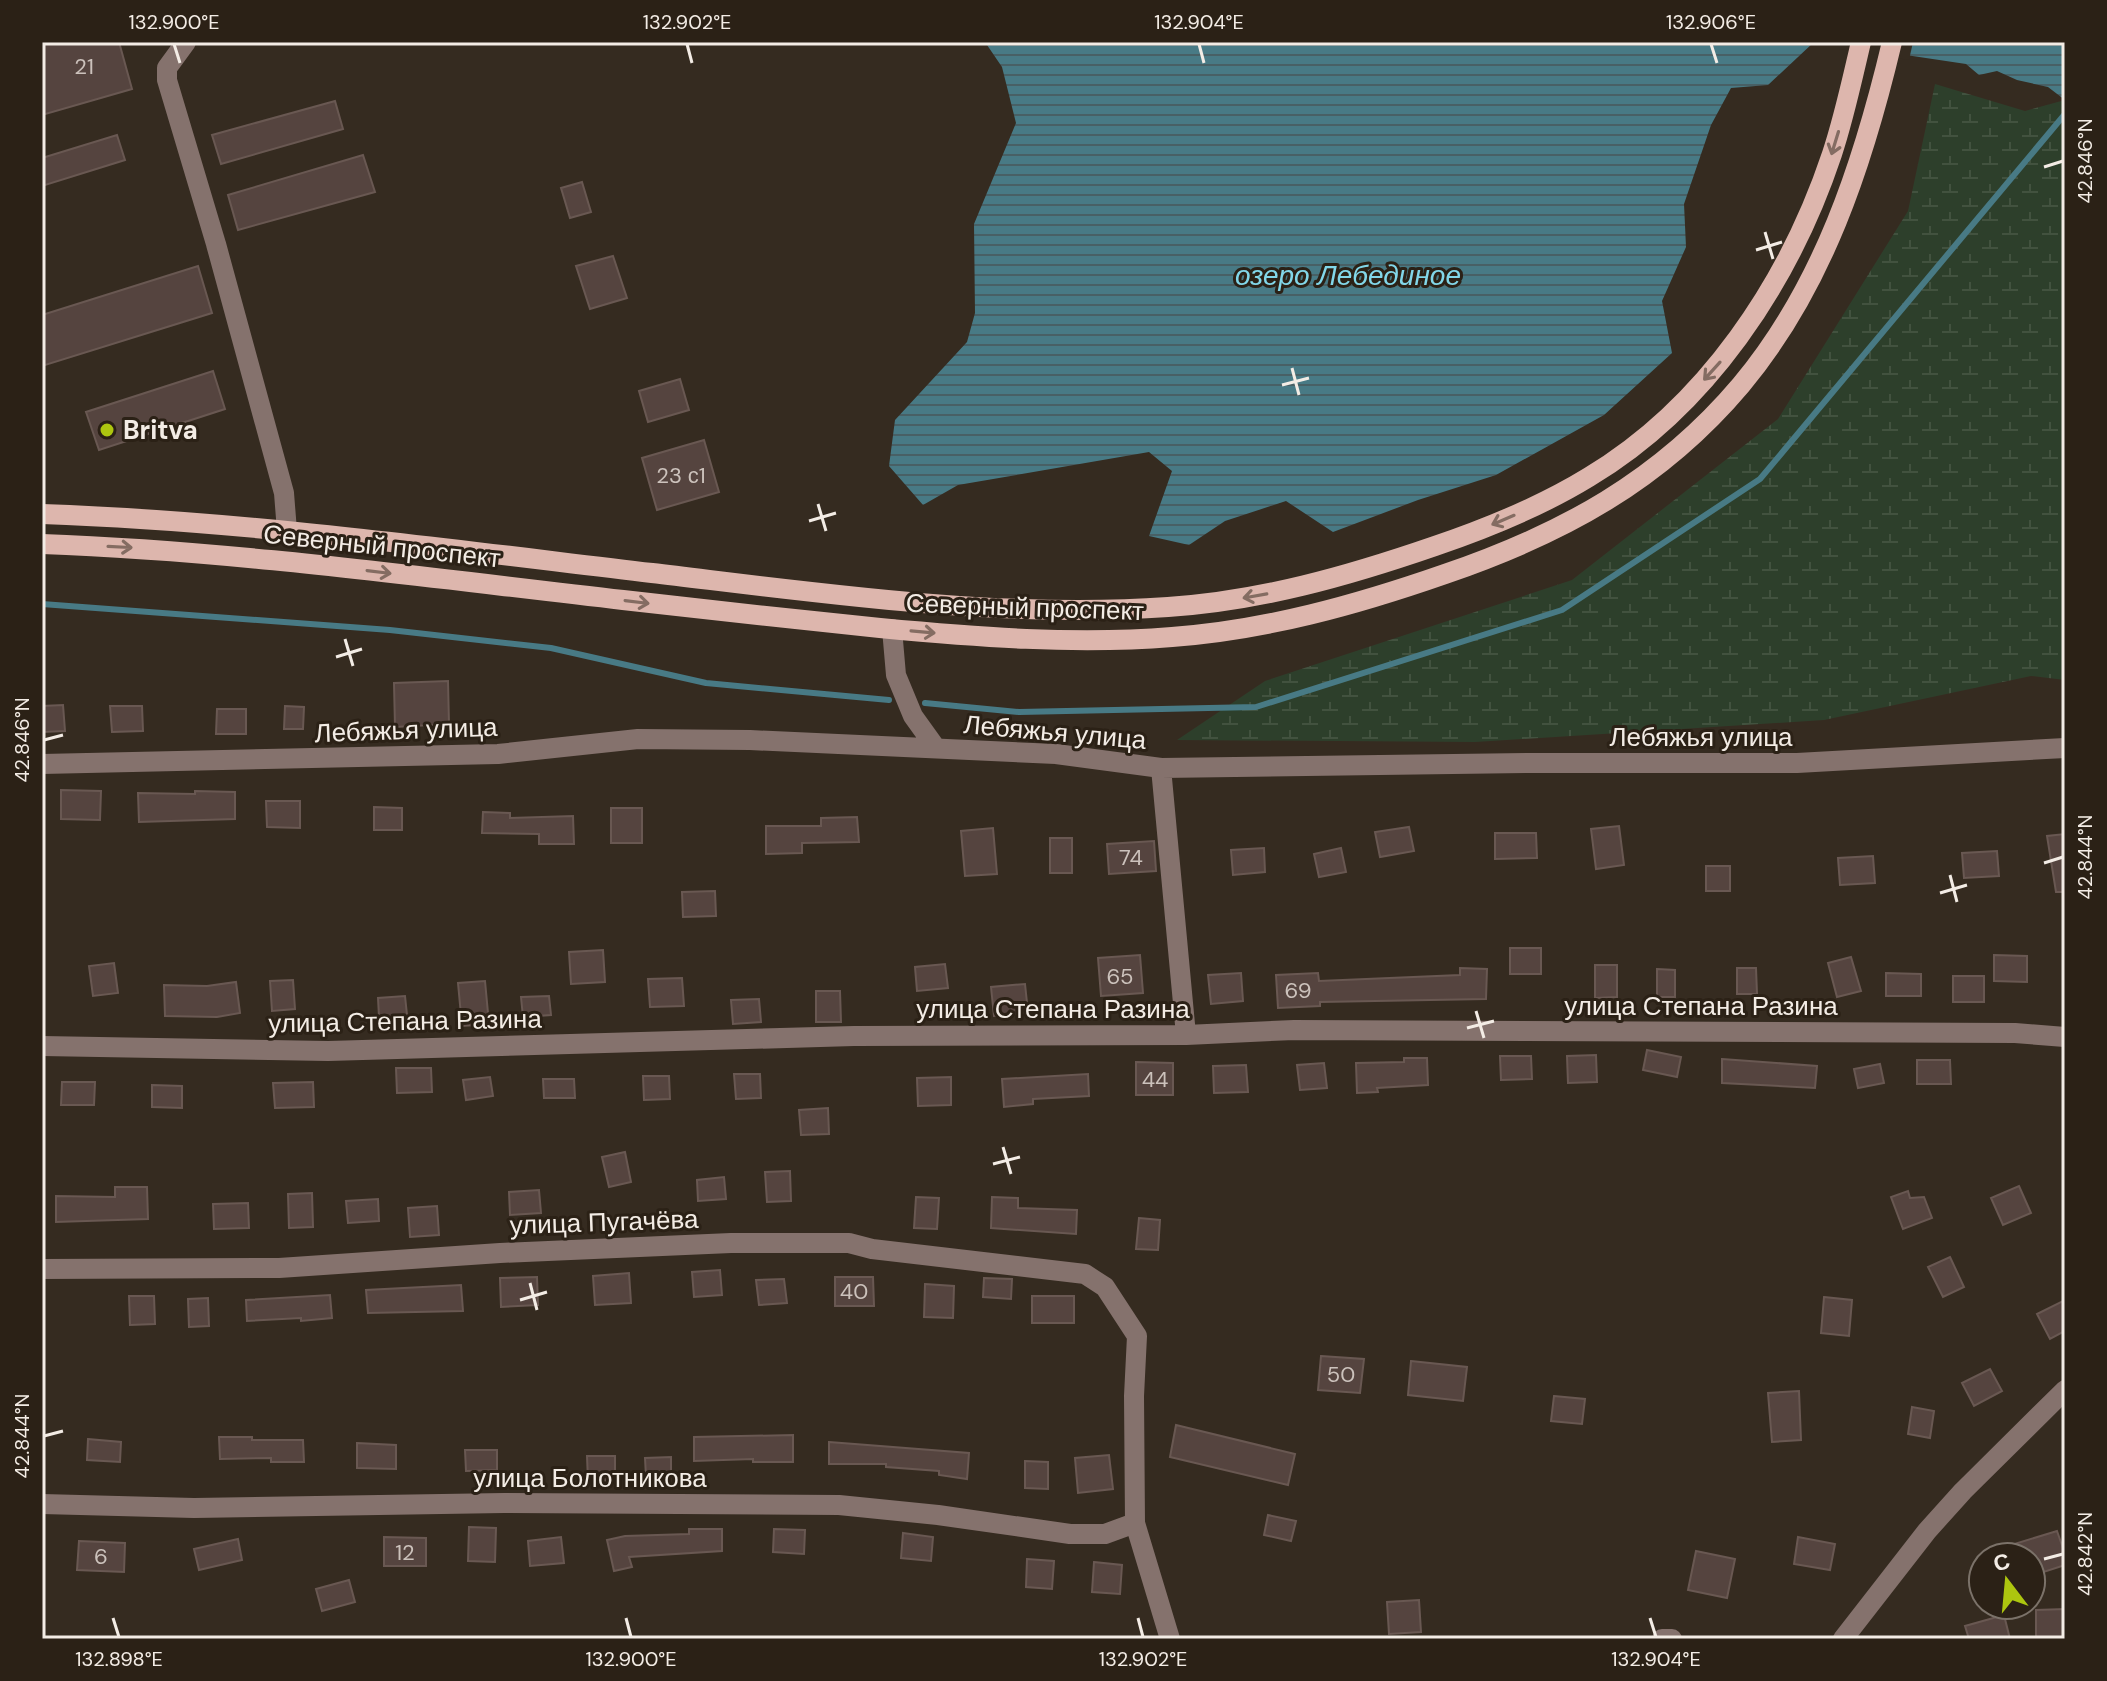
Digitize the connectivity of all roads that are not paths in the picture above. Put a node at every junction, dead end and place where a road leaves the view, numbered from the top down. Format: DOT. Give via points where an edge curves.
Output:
graph roads {
  1 [pos="186,42"];
  2 [pos="1861,42"];
  3 [pos="1892,42"];
  4 [pos="42,514"];
  5 [pos="287,531"];
  6 [pos="42,544"];
  7 [pos="892,629"];
  8 [pos="936,748"];
  9 [pos="2065,748"];
  10 [pos="42,764"];
  11 [pos="1161,768"];
  12 [pos="1186,1035"];
  13 [pos="2065,1037"];
  14 [pos="42,1046"];
  15 [pos="42,1269"];
  16 [pos="2065,1390"];
  17 [pos="42,1504"];
  18 [pos="1135,1523"];
  19 [pos="1170,1639"];
  20 [pos="1662,1639"];
  21 [pos="1672,1639"];
  22 [pos="1843,1639"];
  1 -- 5 [label="street" via="167,68 167,80 284,493"];
  2 -- 5 [label="main road, Северный проспект, one-way" via="1831,156 1784,264 1720,363 1683,404 1616,459 1540,504 1347,575 1170,607 970,606"];
  7 -- 3 [label="main road, Северный проспект, one-way" via="1109,640 1251,627 1355,604 1486,560 1608,501 1704,425 1777,334 1839,219 1860,165"];
  4 -- 5 [label="main road, Северный проспект"];
  6 -- 7 [label="main road, Северный проспект, one-way" via="284,561"];
  7 -- 8 [label="street" via="896,675 913,716"];
  8 -- 10 [label="street, Лебяжья улица" via="638,739 498,754"];
  8 -- 11 [label="street, Лебяжья улица" via="1056,754"];
  9 -- 11 [label="street, Лебяжья улица" via="1797,763"];
  11 -- 12 [label="street"];
  12 -- 13 [label="street, улица Степана Разина" via="1310,1030"];
  12 -- 14 [label="street, улица Степана Разина" via="854,1036 328,1051"];
  15 -- 18 [label="street, улица Пугачёва" via="279,1268 654,1246 849,1243 1085,1274 1105,1287 1137,1336"];
  16 -- 22 [label="street" via="1927,1531"];
  17 -- 18 [label="street, улица Болотникова" via="839,1505 1070,1534 1105,1534"];
  18 -- 19 [label="street"];
  20 -- 21 [label="street"];
}
